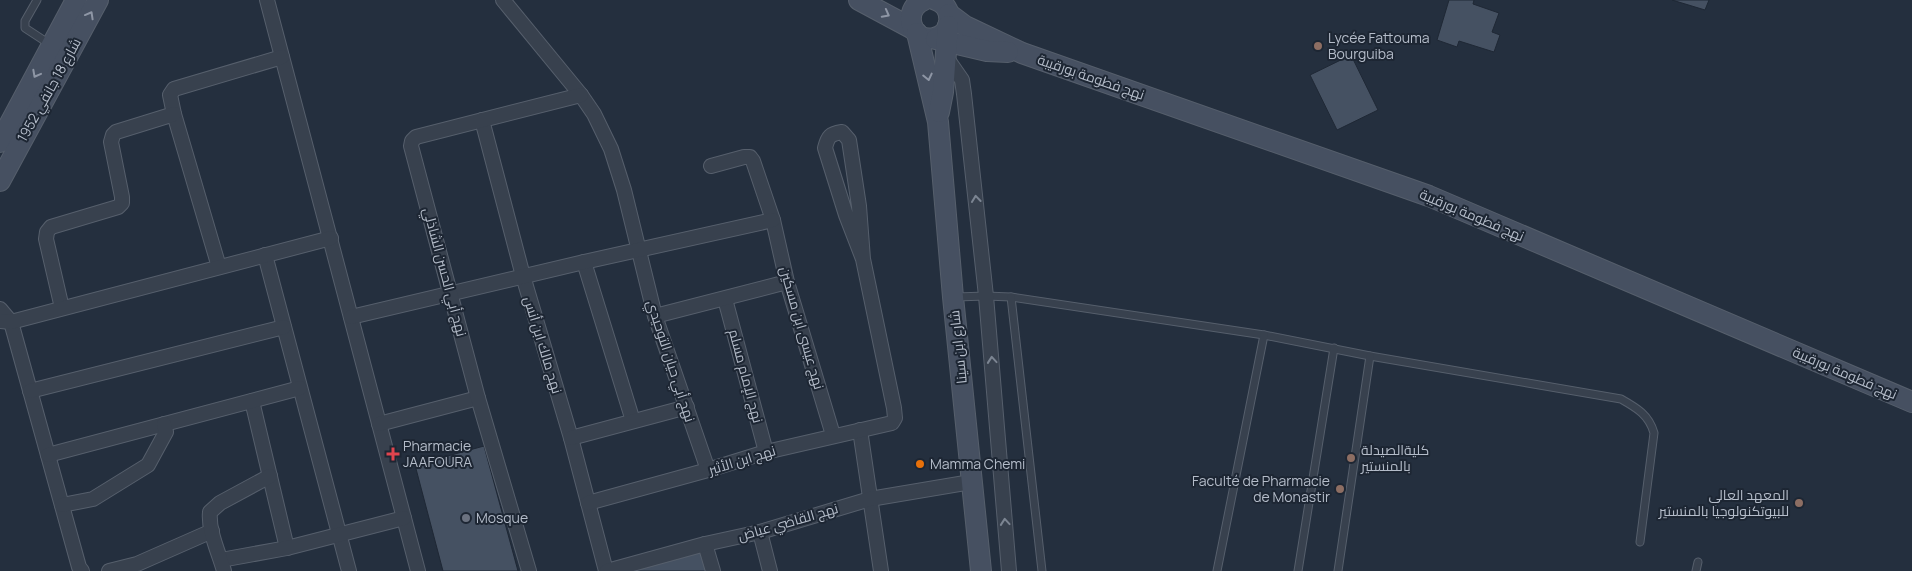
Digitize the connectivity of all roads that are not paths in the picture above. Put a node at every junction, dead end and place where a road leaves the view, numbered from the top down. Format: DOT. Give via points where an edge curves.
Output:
graph roads {
  1 [pos="37,0"];
  2 [pos="76,0"];
  3 [pos="98,0"];
  4 [pos="267,0"];
  5 [pos="503,0"];
  6 [pos="859,0"];
  7 [pos="931,16"];
  8 [pos="52,45"];
  9 [pos="1022,53"];
  10 [pos="282,57"];
  11 [pos="581,95"];
  12 [pos="174,114"];
  13 [pos="482,120"];
  14 [pos="938,122"];
  15 [pos="0,142"];
  16 [pos="711,166"];
  17 [pos="0,181"];
  18 [pos="773,220"];
  19 [pos="331,238"];
  20 [pos="638,250"];
  21 [pos="265,255"];
  22 [pos="863,259"];
  23 [pos="584,262"];
  24 [pos="219,267"];
  25 [pos="523,276"];
  26 [pos="787,282"];
  27 [pos="451,293"];
  28 [pos="986,296"];
  29 [pos="953,297"];
  30 [pos="1011,297"];
  31 [pos="725,299"];
  32 [pos="62,308"];
  33 [pos="0,309"];
  34 [pos="655,316"];
  35 [pos="351,318"];
  36 [pos="5,322"];
  37 [pos="284,326"];
  38 [pos="1264,335"];
  39 [pos="1334,348"];
  40 [pos="1370,356"];
  41 [pos="300,388"];
  42 [pos="30,391"];
  43 [pos="478,398"];
  44 [pos="252,401"];
  45 [pos="1912,402"];
  46 [pos="687,407"];
  47 [pos="633,421"];
  48 [pos="164,424"];
  49 [pos="379,424"];
  50 [pos="860,430"];
  51 [pos="833,435"];
  52 [pos="571,438"];
  53 [pos="766,452"];
  54 [pos="48,455"];
  55 [pos="708,470"];
  56 [pos="270,476"];
  57 [pos="971,482"];
  58 [pos="870,499"];
  59 [pos="588,503"];
  60 [pos="62,505"];
  61 [pos="404,518"];
  62 [pos="212,531"];
  63 [pos="760,532"];
  64 [pos="340,534"];
  65 [pos="1640,542"];
  66 [pos="705,544"];
  67 [pos="287,548"];
  68 [pos="1698,562"];
  69 [pos="222,566"];
  70 [pos="139,567"];
  71 [pos="82,571"];
  72 [pos="110,571"];
  73 [pos="349,571"];
  74 [pos="418,571"];
  75 [pos="530,571"];
  76 [pos="606,571"];
  77 [pos="713,571"];
  78 [pos="770,571"];
  79 [pos="881,571"];
  80 [pos="981,571"];
  81 [pos="1009,571"];
  82 [pos="1042,571"];
  83 [pos="1217,571"];
  84 [pos="1298,571"];
  85 [pos="1338,571"];
  86 [pos="1696,571"];
  1 -- 8 [label="lane" via="25,21 25,28"];
  2 -- 8 [label="main road, شارع 18 جانفي 1952"];
  17 -- 3 [label="main road, شارع 18 جانفي 1952, one-way"];
  4 -- 10 [label="street"];
  5 -- 11 [label="street, نهج أبي حيان التوحيدي"];
  6 -- 7 [label="main road, one-way"];
  7 -- 9 [label="main road, نهج فطومة بورقيبة" via="965,26"];
  7 -- 9 [label="main road, نهج فطومة بورقيبة" via="987,51"];
  7 -- 14 [label="main road, one-way"];
  7 -- 14 [label="main road" via="943,92"];
  28 -- 7 [label="street, one-way" via="962,80"];
  8 -- 15 [label="main road, شارع 18 جانفي 1952, one-way"];
  9 -- 45 [label="main road, نهج فطومة بورقيبة" via="1429,196"];
  10 -- 12 [label="street" via="174,89 170,95"];
  10 -- 19 [label="street"];
  11 -- 13 [label="street, نهج أبي الحسن الشاذلي"];
  11 -- 20 [label="street, نهج أبي حيان التوحيدي" via="604,133 618,168"];
  12 -- 24 [label="street"];
  12 -- 32 [label="street" via="113,135 111,142 122,197 118,207 51,227 46,232"];
  13 -- 25 [label="street, نهج مالك ابن أنس"];
  13 -- 27 [label="street, نهج أبي الحسن الشاذلي" via="416,137 411,146"];
  14 -- 29 [label="main road, شارع ابن سينا"];
  16 -- 18 [label="street, نهج عيسى ابن مسكين" via="750,157"];
  18 -- 20 [label="street"];
  18 -- 26 [label="street, نهج عيسى ابن مسكين"];
  19 -- 21 [label="street"];
  19 -- 35 [label="street"];
  20 -- 23 [label="street"];
  20 -- 34 [label="street, نهج أبي حيان التوحيدي"];
  21 -- 24 [label="street"];
  21 -- 37 [label="street"];
  22 -- 22 [label="street" via="826,148 832,134 842,132 849,140"];
  22 -- 50 [label="street, نهج ابن الأثير" via="895,418 892,423"];
  23 -- 25 [label="street"];
  23 -- 47 [label="street"];
  24 -- 32 [label="street"];
  25 -- 27 [label="street"];
  25 -- 52 [label="street, نهج مالك ابن أنس"];
  26 -- 31 [label="street"];
  26 -- 51 [label="street, نهج عيسى ابن مسكين"];
  27 -- 35 [label="street"];
  27 -- 43 [label="street, نهج أبي الحسن الشاذلي"];
  28 -- 29 [label="lane"];
  28 -- 30 [label="lane"];
  81 -- 28 [label="street, one-way"];
  29 -- 57 [label="main road, شارع ابن سينا"];
  30 -- 38 [label="lane"];
  30 -- 82 [label="lane"];
  31 -- 34 [label="street"];
  31 -- 53 [label="street, نهج الإمام مسلم"];
  32 -- 36 [label="street"];
  33 -- 36 [label="street"];
  34 -- 46 [label="street, نهج أبي حيان التوحيدي"];
  35 -- 49 [label="street"];
  36 -- 42 [label="street"];
  37 -- 41 [label="street"];
  37 -- 42 [label="street"];
  38 -- 39 [label="lane"];
  38 -- 83 [label="lane"];
  39 -- 40 [label="lane"];
  39 -- 84 [label="lane"];
  40 -- 65 [label="lane" via="1621,399 1634,407 1651,422 1654,433"];
  40 -- 85 [label="lane"];
  41 -- 44 [label="street"];
  41 -- 64 [label="street"];
  42 -- 54 [label="street"];
  43 -- 49 [label="street"];
  43 -- 75 [label="street, نهج أبي الحسن الشاذلي"];
  44 -- 48 [label="street"];
  44 -- 56 [label="street"];
  46 -- 47 [label="street"];
  46 -- 55 [label="street, نهج أبي حيان التوحيدي"];
  47 -- 52 [label="street"];
  48 -- 54 [label="street"];
  48 -- 60 [label="street" via="166,432 148,465 92,499"];
  49 -- 61 [label="street"];
  50 -- 51 [label="street, نهج ابن الأثير"];
  50 -- 58 [label="street"];
  51 -- 53 [label="street, نهج ابن الأثير"];
  52 -- 59 [label="street, نهج مالك ابن أنس"];
  53 -- 55 [label="street, نهج ابن الأثير"];
  54 -- 60 [label="street"];
  55 -- 59 [label="street, نهج ابن الأثير"];
  56 -- 62 [label="street" via="214,508 209,520"];
  56 -- 67 [label="street"];
  57 -- 58 [label="street, نهج القاضي عياض"];
  57 -- 80 [label="main road, شارع ابن سينا"];
  58 -- 63 [label="street, نهج القاضي عياض"];
  58 -- 79 [label="street"];
  59 -- 76 [label="street, نهج مالك ابن أنس"];
  60 -- 71 [label="street"];
  61 -- 64 [label="street"];
  61 -- 74 [label="street"];
  62 -- 69 [label="street"];
  62 -- 70 [label="street"];
  63 -- 66 [label="street, نهج القاضي عياض"];
  63 -- 78 [label="street"];
  64 -- 67 [label="street"];
  64 -- 73 [label="street"];
  66 -- 76 [label="street, نهج القاضي عياض"];
  66 -- 77 [label="street"];
  67 -- 69 [label="street"];
  68 -- 86 [label="lane"];
  70 -- 72 [label="street"];
}
